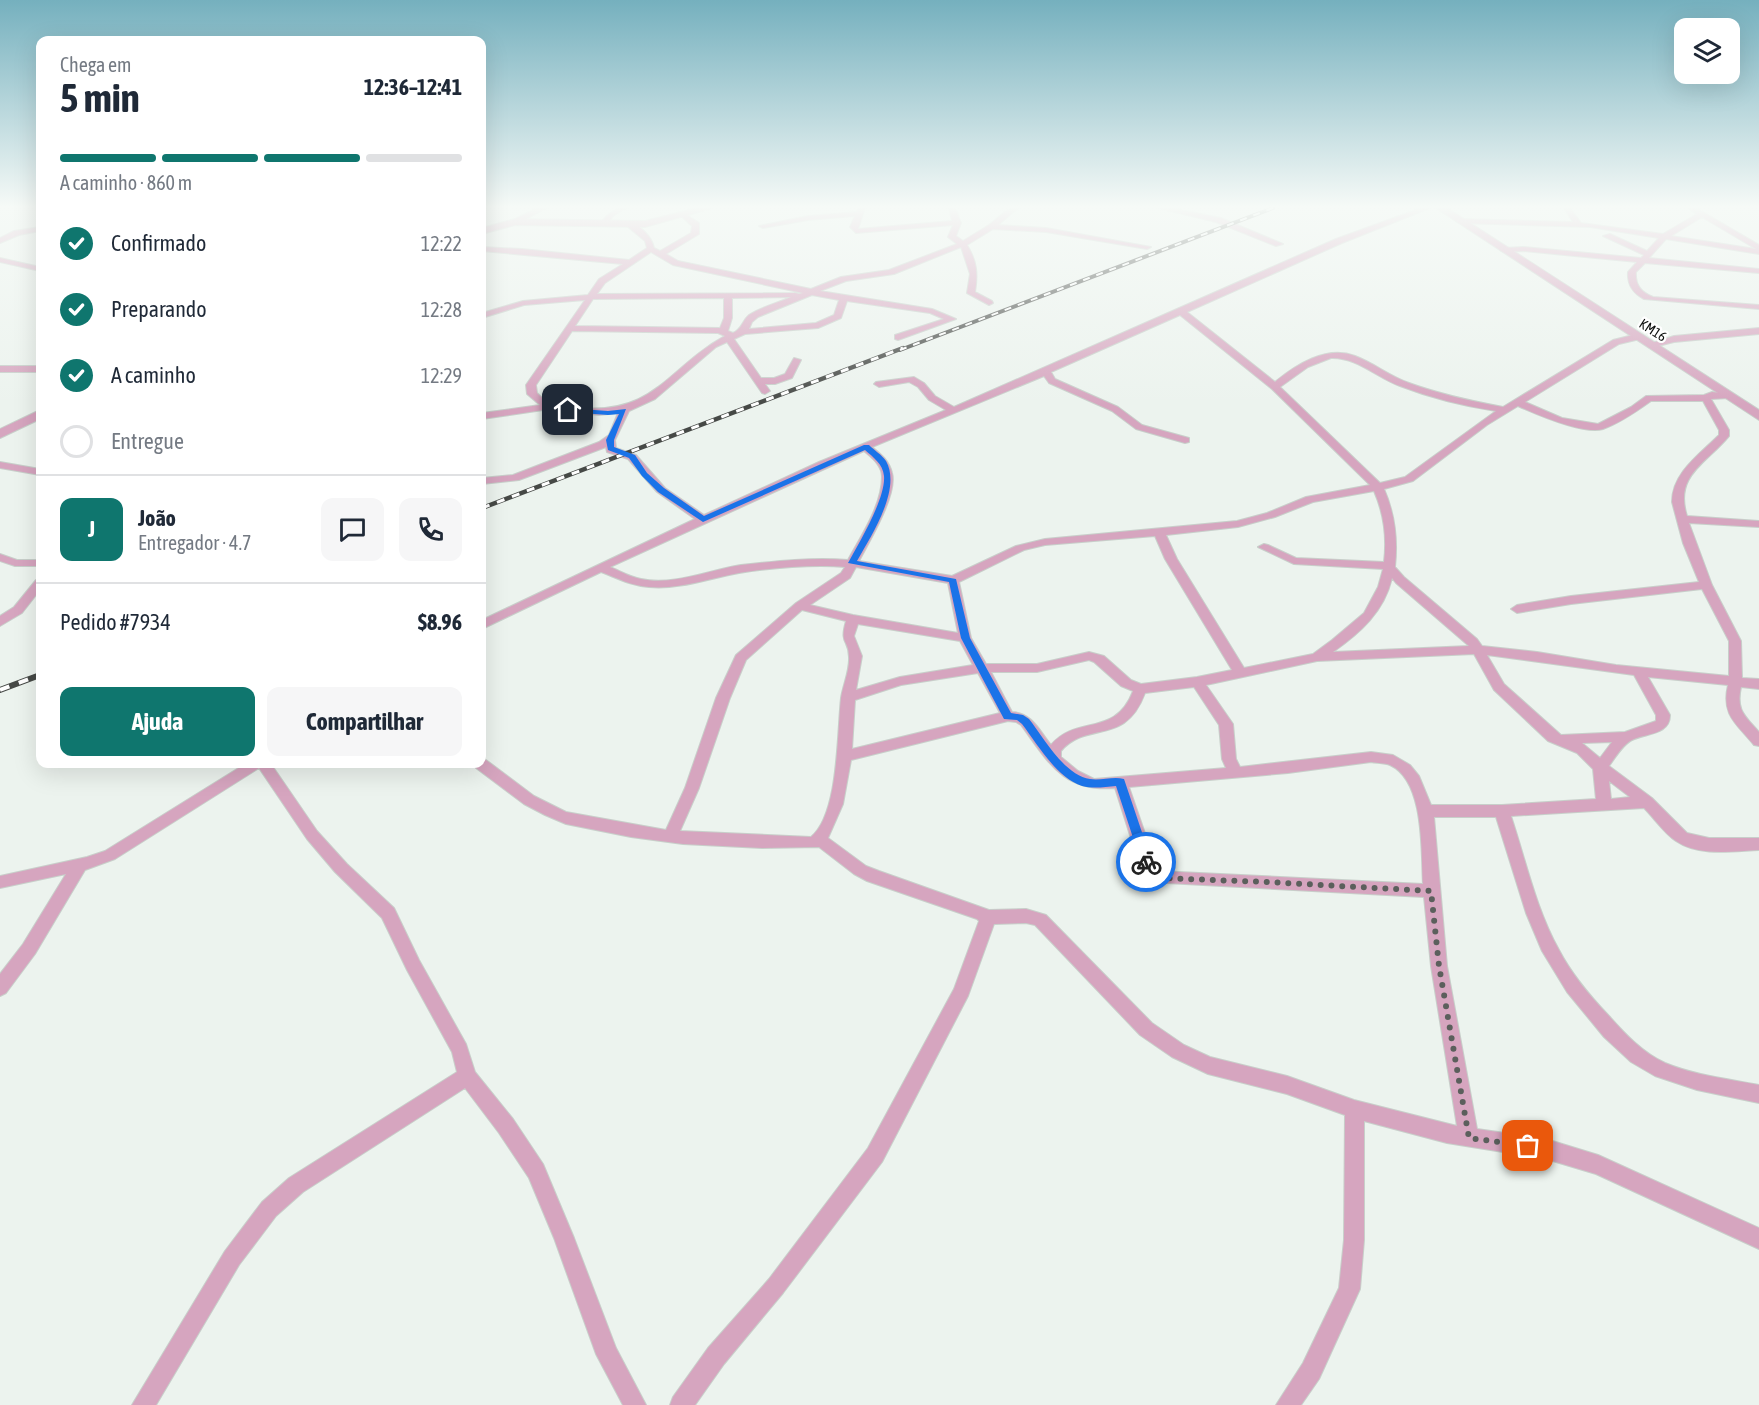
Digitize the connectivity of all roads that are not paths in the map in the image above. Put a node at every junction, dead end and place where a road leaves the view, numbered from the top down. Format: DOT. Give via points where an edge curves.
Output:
graph roads {
  1 [pos="610,274"];
  2 [pos="730,274"];
  3 [pos="880,274"];
  4 [pos="974,274"];
  5 [pos="1267,274"];
  6 [pos="1540,274"];
  7 [pos="1632,274"];
  8 [pos="816,292"];
  9 [pos="806,296"];
  10 [pos="589,297"];
  11 [pos="728,297"];
  12 [pos="843,298"];
  13 [pos="989,303"];
  14 [pos="1759,307"];
  15 [pos="1182,312"];
  16 [pos="486,314"];
  17 [pos="570,328"];
  18 [pos="1759,331"];
  19 [pos="743,332"];
  20 [pos="728,334"];
  21 [pos="898,337"];
  22 [pos="1637,337"];
  23 [pos="1650,345"];
  24 [pos="797,360"];
  25 [pos="0,369"];
  26 [pos="36,369"];
  27 [pos="1046,371"];
  28 [pos="758,381"];
  29 [pos="879,384"];
  30 [pos="1275,387"];
  31 [pos="765,391"];
  32 [pos="1726,396"];
  33 [pos="1706,398"];
  34 [pos="1517,402"];
  35 [pos="547,406"];
  36 [pos="1506,410"];
  37 [pos="624,411"];
  38 [pos="954,411"];
  39 [pos="1757,414"];
  40 [pos="486,415"];
  41 [pos="36,416"];
  42 [pos="0,433"];
  43 [pos="610,440"];
  44 [pos="1185,440"];
  45 [pos="866,447"];
  46 [pos="0,465"];
  47 [pos="36,471"];
  48 [pos="486,481"];
  49 [pos="1378,488"];
  50 [pos="703,519"];
  51 [pos="1682,519"];
  52 [pos="1759,524"];
  53 [pos="1159,532"];
  54 [pos="1264,547"];
  55 [pos="0,557"];
  56 [pos="36,563"];
  57 [pos="852,563"];
  58 [pos="1388,566"];
  59 [pos="600,567"];
  60 [pos="953,580"];
  61 [pos="1706,585"];
  62 [pos="36,588"];
  63 [pos="800,606"];
  64 [pos="1517,609"];
  65 [pos="853,619"];
  66 [pos="0,622"];
  67 [pos="486,623"];
  68 [pos="965,638"];
  69 [pos="1479,650"];
  70 [pos="1317,657"];
  71 [pos="981,668"];
  72 [pos="1240,672"];
  73 [pos="1639,672"];
  74 [pos="1197,682"];
  75 [pos="1734,682"];
  76 [pos="1759,684"];
  77 [pos="1140,689"];
  78 [pos="848,697"];
  79 [pos="1008,716"];
  80 [pos="1625,737"];
  81 [pos="1560,740"];
  82 [pos="1759,741"];
  83 [pos="844,756"];
  84 [pos="1054,758"];
  85 [pos="1599,767"];
  86 [pos="249,768"];
  87 [pos="267,768"];
  88 [pos="486,768"];
  89 [pos="1235,772"];
  90 [pos="1120,782"];
  91 [pos="1647,802"];
  92 [pos="1604,804"];
  93 [pos="1426,811"];
  94 [pos="1503,811"];
  95 [pos="671,835"];
  96 [pos="820,840"];
  97 [pos="1759,844"];
  98 [pos="80,864"];
  99 [pos="0,882"];
  100 [pos="1431,891"];
  101 [pos="987,917"];
  102 [pos="0,988"];
  103 [pos="468,1076"];
  104 [pos="1759,1094"];
  105 [pos="1354,1109"];
  106 [pos="1469,1138"];
  107 [pos="1759,1239"];
  108 [pos="1289,1404"];
  109 [pos="143,1405"];
  110 [pos="635,1405"];
  111 [pos="681,1405"];
  1 -- 10 [label="street"];
  2 -- 8 [label="street"];
  3 -- 8 [label="street" via="844,279"];
  4 -- 13 [label="street" via="971,293"];
  5 -- 15 [label="street"];
  6 -- 22 [label="street, KM16"];
  7 -- 14 [label="street" via="1639,293 1646,298"];
  8 -- 9 [label="street"];
  8 -- 12 [label="street"];
  9 -- 11 [label="street"];
  9 -- 19 [label="street" via="755,315"];
  10 -- 11 [label="street"];
  10 -- 16 [label="street" via="523,303"];
  10 -- 17 [label="street"];
  11 -- 20 [label="street"];
  12 -- 19 [label="street" via="838,316 823,324"];
  12 -- 21 [label="street" via="927,310 952,320"];
  15 -- 27 [label="street"];
  15 -- 30 [label="street"];
  17 -- 20 [label="street"];
  17 -- 35 [label="street" via="531,385 532,394"];
  18 -- 23 [label="street"];
  19 -- 20 [label="street"];
  20 -- 28 [label="street"];
  20 -- 37 [label="street" via="653,397"];
  22 -- 23 [label="street, KM16"];
  22 -- 34 [label="street" via="1616,342"];
  23 -- 32 [label="street, KM16"];
  24 -- 28 [label="street" via="789,376"];
  25 -- 26 [label="street"];
  27 -- 38 [label="street"];
  27 -- 44 [label="street" via="1052,381 1121,412 1139,428"];
  28 -- 31 [label="street"];
  29 -- 38 [label="street" via="911,379"];
  30 -- 36 [label="street" via="1304,366 1344,355 1411,387"];
  30 -- 49 [label="street"];
  32 -- 33 [label="street"];
  32 -- 39 [label="street, KM16"];
  33 -- 34 [label="street" via="1649,398 1599,428 1560,421"];
  33 -- 51 [label="street" via="1725,436 1682,478 1677,495"];
  34 -- 36 [label="street"];
  35 -- 37 [label="street" via="587,412"];
  35 -- 40 [label="street"];
  36 -- 49 [label="street" via="1409,479"];
  37 -- 43 [label="street"];
  38 -- 45 [label="street"];
  41 -- 42 [label="street"];
  43 -- 48 [label="street" via="515,478"];
  43 -- 50 [label="street" via="611,450 632,457 661,490"];
  45 -- 50 [label="street"];
  45 -- 57 [label="street" via="882,461 888,476 880,511"];
  46 -- 47 [label="street"];
  49 -- 53 [label="street" via="1310,499 1238,524"];
  49 -- 58 [label="street" via="1388,513"];
  50 -- 59 [label="street"];
  51 -- 52 [label="street"];
  51 -- 61 [label="street"];
  53 -- 60 [label="street" via="1032,544"];
  53 -- 72 [label="street" via="1171,559"];
  54 -- 58 [label="street" via="1294,561"];
  55 -- 56 [label="street"];
  57 -- 59 [label="street" via="741,569 668,584 636,582"];
  57 -- 60 [label="street"];
  57 -- 63 [label="street" via="846,575"];
  58 -- 69 [label="street"];
  58 -- 70 [label="street" via="1382,594 1369,615"];
  59 -- 67 [label="street"];
  60 -- 68 [label="street"];
  61 -- 64 [label="street"];
  61 -- 75 [label="street" via="1735,641"];
  62 -- 66 [label="street" via="18,610"];
  63 -- 65 [label="street"];
  63 -- 95 [label="street" via="741,658"];
  65 -- 68 [label="street"];
  65 -- 78 [label="street" via="848,636 856,656"];
  68 -- 71 [label="street"];
  69 -- 70 [label="street"];
  69 -- 73 [label="street"];
  69 -- 81 [label="street" via="1499,687"];
  70 -- 72 [label="street"];
  71 -- 77 [label="street" via="1037,668 1089,656 1099,659 1126,684"];
  71 -- 78 [label="street" via="900,681"];
  71 -- 79 [label="street"];
  72 -- 74 [label="street"];
  73 -- 75 [label="street"];
  73 -- 80 [label="street" via="1663,722"];
  74 -- 77 [label="street"];
  74 -- 89 [label="street" via="1226,724 1229,759"];
  75 -- 76 [label="street"];
  75 -- 82 [label="street" via="1731,701 1735,713"];
  77 -- 84 [label="street" via="1126,716 1065,737 1054,750"];
  78 -- 83 [label="street"];
  79 -- 83 [label="street"];
  79 -- 84 [label="street" via="1026,722"];
  80 -- 81 [label="street"];
  80 -- 85 [label="street"];
  81 -- 85 [label="street" via="1582,749"];
  83 -- 96 [label="street" via="838,790"];
  84 -- 90 [label="street" via="1083,782"];
  85 -- 91 [label="street"];
  85 -- 92 [label="street"];
  86 -- 98 [label="street" via="110,855"];
  87 -- 103 [label="street" via="312,835 388,913 460,1050"];
  88 -- 95 [label="street" via="561,816 629,831"];
  89 -- 90 [label="street"];
  89 -- 93 [label="street" via="1381,757 1405,769 1414,780"];
  90 -- 100 [label="street" via="1154,877"];
  91 -- 92 [label="street"];
  91 -- 97 [label="street" via="1689,841"];
  92 -- 94 [label="street"];
  93 -- 94 [label="street"];
  93 -- 100 [label="street"];
  94 -- 104 [label="street" via="1549,948 1590,1008 1614,1035 1661,1070"];
  95 -- 96 [label="street" via="726,841"];
  96 -- 101 [label="street" via="873,876"];
  98 -- 99 [label="street"];
  98 -- 102 [label="street" via="29,949"];
  100 -- 106 [label="street" via="1439,966"];
  101 -- 105 [label="street" via="1026,916 1040,920 1134,1018 1178,1052 1208,1065 1287,1085"];
  101 -- 111 [label="street" via="962,991 875,1155"];
  103 -- 109 [label="street" via="297,1185 268,1209 232,1258"];
  103 -- 110 [label="street" via="536,1171 608,1354"];
  105 -- 106 [label="street"];
  105 -- 108 [label="street" via="1350,1289 1311,1371"];
  106 -- 107 [label="street" via="1537,1147 1599,1165"];
}
